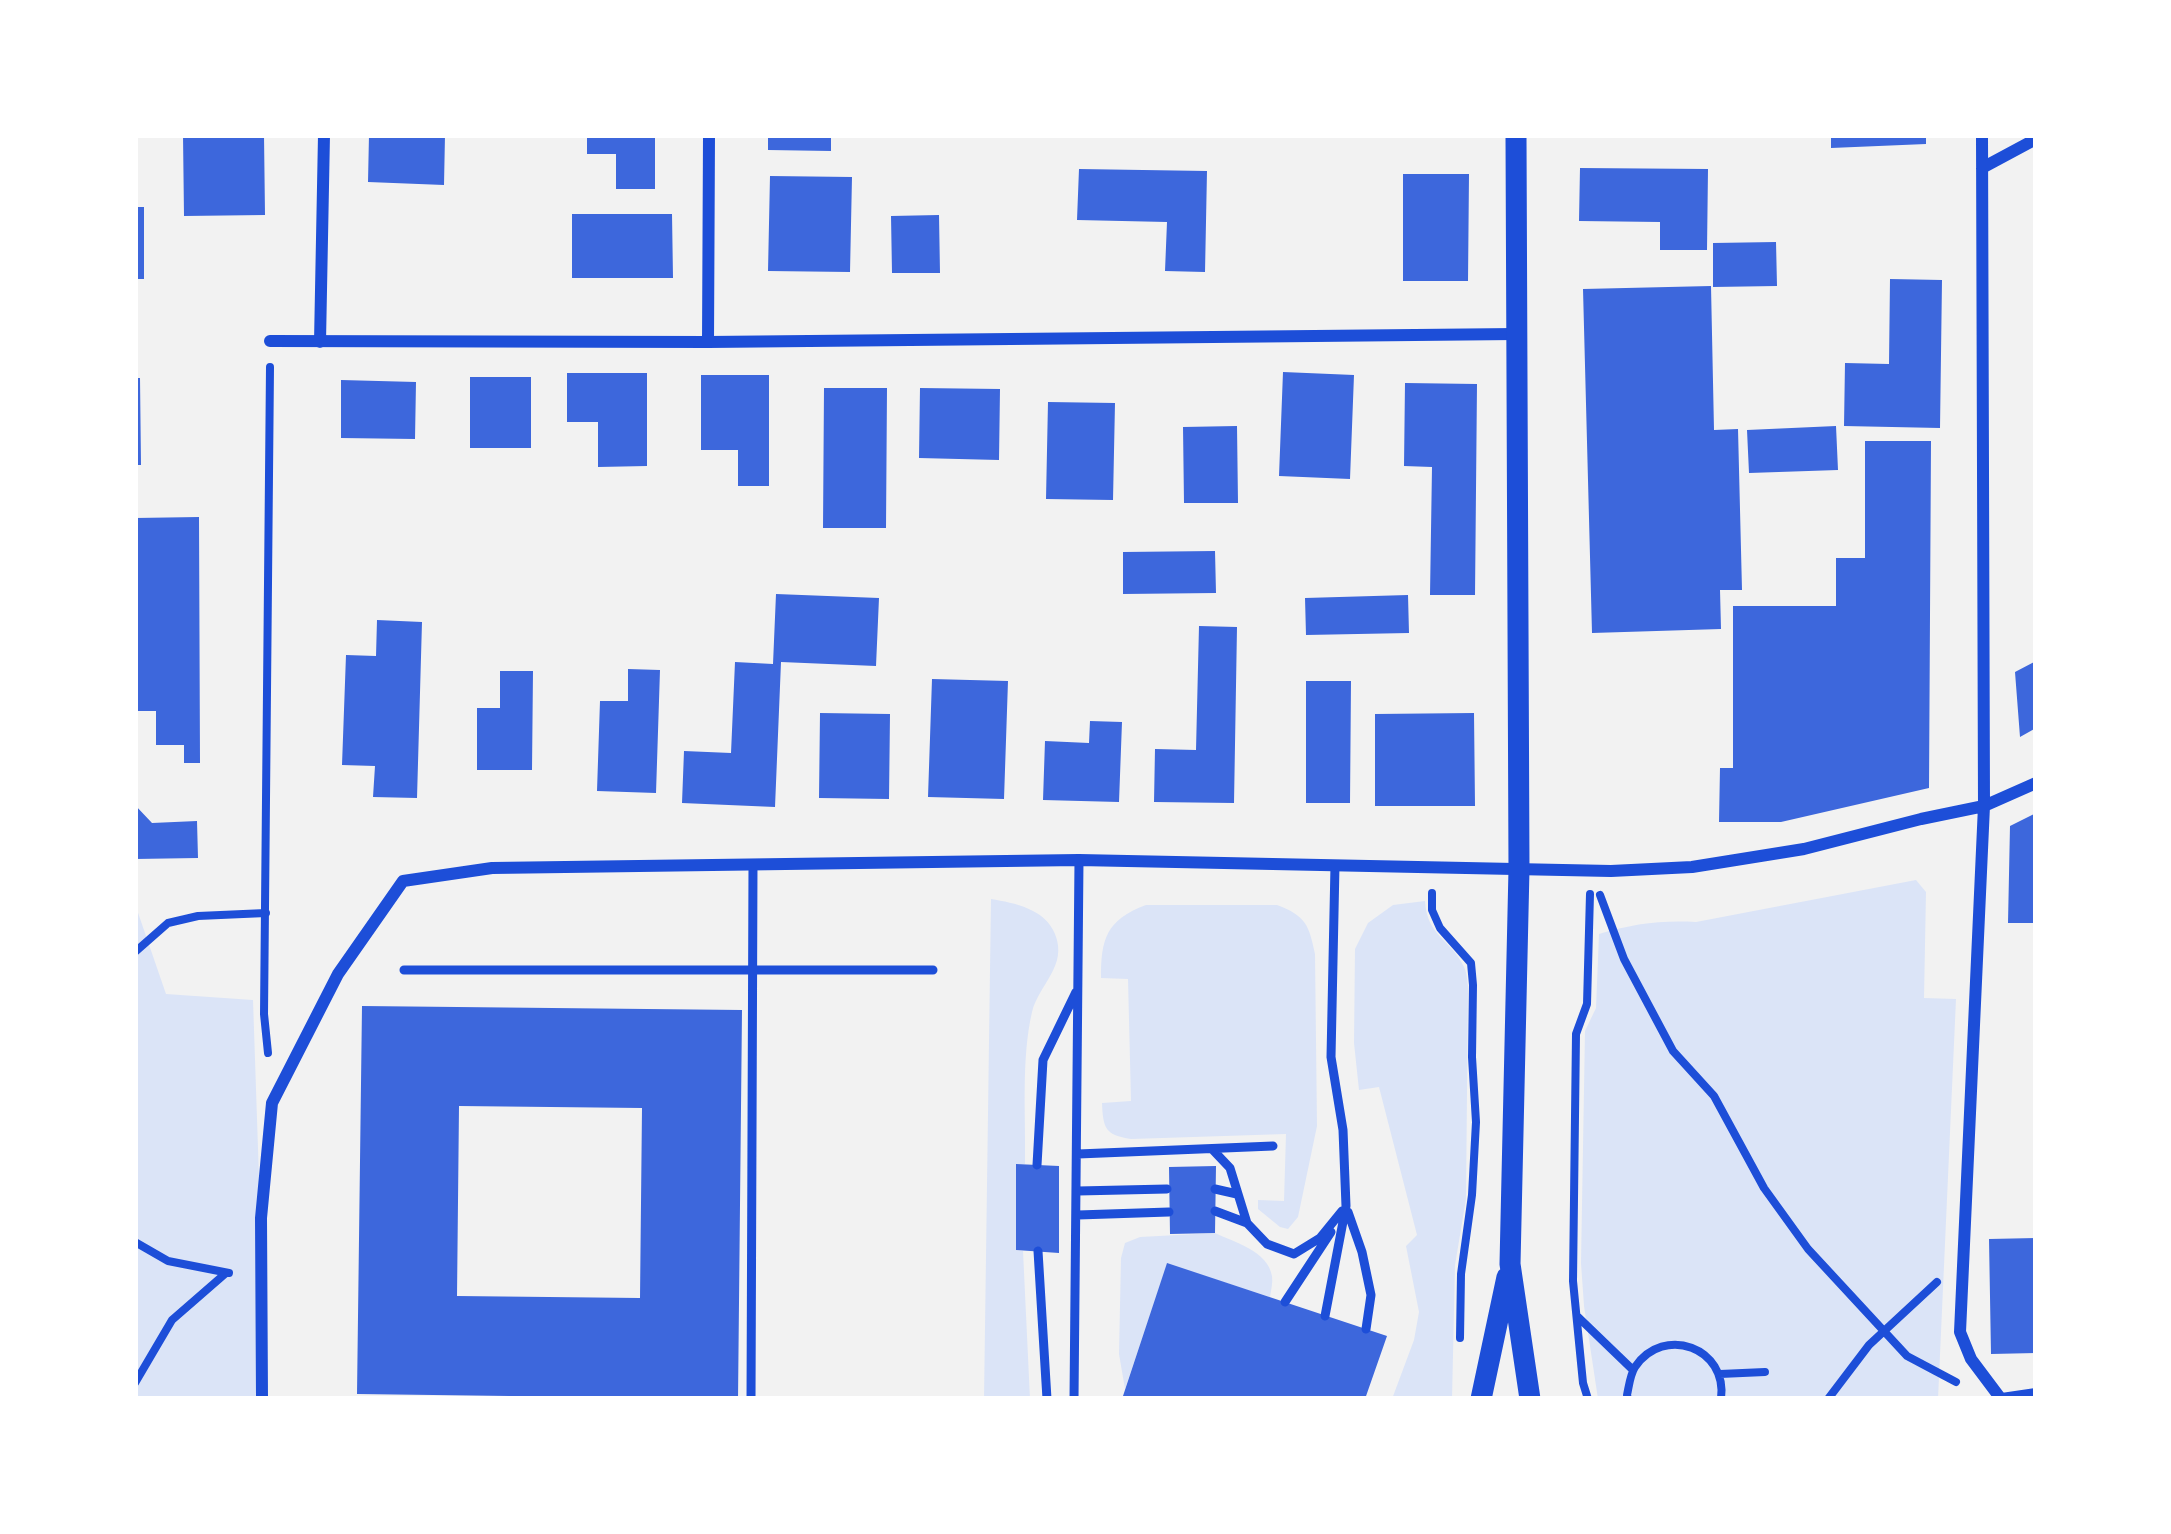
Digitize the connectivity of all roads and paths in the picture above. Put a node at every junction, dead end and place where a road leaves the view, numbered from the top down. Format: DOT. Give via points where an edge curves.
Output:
graph roads {
  1 [pos="324,135"];
  2 [pos="709,135"];
  3 [pos="1516,135"];
  4 [pos="1982,135"];
  5 [pos="2036,139"];
  6 [pos="1982,168"];
  7 [pos="1516,334"];
  8 [pos="270,341"];
  9 [pos="320,342"];
  10 [pos="708,342"];
  11 [pos="2036,782"];
  12 [pos="1984,806"];
  13 [pos="1079,860"];
  14 [pos="753,864"];
  15 [pos="1335,865"];
  16 [pos="1432,867"];
  17 [pos="1519,868"];
  18 [pos="1591,871"];
  19 [pos="266,913"];
  20 [pos="135,952"];
  21 [pos="404,970"];
  22 [pos="752,970"];
  23 [pos="933,970"];
  24 [pos="1078,988"];
  25 [pos="272,1103"];
  26 [pos="1273,1146"];
  27 [pos="1212,1149"];
  28 [pos="1078,1154"];
  29 [pos="1037,1165"];
  30 [pos="1215,1189"];
  31 [pos="1167,1190"];
  32 [pos="1078,1191"];
  33 [pos="1237,1194"];
  34 [pos="1346,1207"];
  35 [pos="1215,1211"];
  36 [pos="1168,1212"];
  37 [pos="1078,1215"];
  38 [pos="1247,1223"];
  39 [pos="135,1242"];
  40 [pos="1038,1251"];
  41 [pos="1963,1259"];
  42 [pos="1510,1264"];
  43 [pos="262,1267"];
  44 [pos="226,1274"];
  45 [pos="1285,1302"];
  46 [pos="1325,1316"];
  47 [pos="1576,1316"];
  48 [pos="1366,1329"];
  49 [pos="1883,1332"];
  50 [pos="1460,1343"];
  51 [pos="1633,1370"];
  52 [pos="1765,1372"];
  53 [pos="1720,1374"];
  54 [pos="135,1383"];
  55 [pos="2036,1394"];
  56 [pos="1480,1396"];
  57 [pos="1531,1397"];
  58 [pos="262,1399"];
  59 [pos="751,1399"];
  60 [pos="1047,1399"];
  61 [pos="1074,1399"];
  62 [pos="1588,1399"];
  63 [pos="1628,1399"];
  64 [pos="1721,1399"];
  65 [pos="1828,1399"];
  66 [pos="2002,1399"];
  1 -- 9 [label="street"];
  2 -- 10 [label="street"];
  3 -- 7 [label="street"];
  4 -- 6 [label="street"];
  5 -- 6 [label="street"];
  6 -- 12 [label="street"];
  7 -- 10 [label="street"];
  7 -- 17 [label="street"];
  8 -- 9 [label="street"];
  8 -- 19 [label="path"];
  9 -- 10 [label="street"];
  11 -- 12 [label="street"];
  12 -- 18 [label="street" via="1714,864"];
  12 -- 41 [label="street"];
  13 -- 14 [label="street"];
  13 -- 15 [label="street"];
  13 -- 24 [label="lane"];
  14 -- 22 [label="lane"];
  14 -- 25 [label="street" via="492,868 404,881 338,974"];
  15 -- 16 [label="street"];
  15 -- 34 [label="lane" via="1331,1057"];
  16 -- 17 [label="street"];
  16 -- 50 [label="path" via="1432,910 1471,963 1473,985 1476,1123"];
  17 -- 18 [label="street"];
  17 -- 42 [label="street"];
  18 -- 47 [label="path" via="1587,1004 1576,1034"];
  18 -- 49 [label="path" via="1624,959 1673,1051 1714,1096 1808,1249"];
  19 -- 20 [label="path" via="168,923"];
  19 -- 25 [label="path"];
  21 -- 22 [label="lane"];
  22 -- 23 [label="lane"];
  22 -- 59 [label="lane"];
  24 -- 28 [label="lane"];
  24 -- 29 [label="lane" via="1043,1060"];
  25 -- 43 [label="street"];
  26 -- 27 [label="lane"];
  27 -- 28 [label="lane"];
  27 -- 33 [label="lane" via="1230,1168"];
  28 -- 32 [label="lane"];
  30 -- 33 [label="lane"];
  31 -- 32 [label="lane"];
  32 -- 37 [label="lane"];
  33 -- 38 [label="lane"];
  34 -- 38 [label="lane" via="1294,1253 1267,1244"];
  34 -- 45 [label="lane"];
  34 -- 46 [label="lane"];
  34 -- 48 [label="lane" via="1371,1295"];
  35 -- 38 [label="lane"];
  36 -- 37 [label="lane"];
  37 -- 61 [label="lane"];
  39 -- 44 [label="path" via="168,1261"];
  40 -- 60 [label="lane"];
  41 -- 49 [label="path"];
  41 -- 66 [label="street" via="1960,1332"];
  42 -- 56 [label="street"];
  42 -- 57 [label="street"];
  43 -- 44 [label="path"];
  43 -- 58 [label="street"];
  44 -- 54 [label="path" via="172,1320"];
  47 -- 51 [label="path"];
  47 -- 62 [label="path"];
  49 -- 65 [label="path"];
  49 -- 66 [label="path" via="1907,1356"];
  51 -- 53 [label="path" via="1661,1347 1688,1345"];
  51 -- 63 [label="path"];
  52 -- 53 [label="path"];
  53 -- 64 [label="path"];
  55 -- 66 [label="street"];
}
